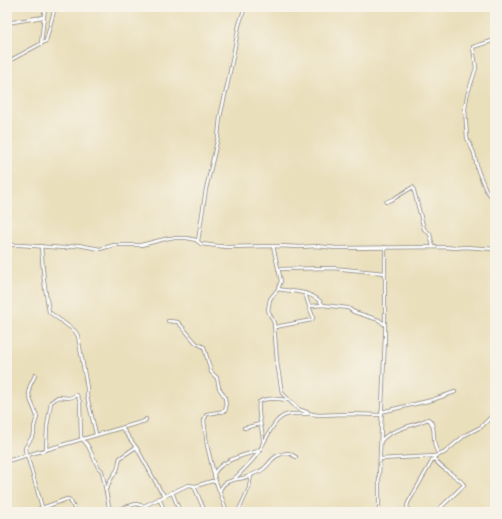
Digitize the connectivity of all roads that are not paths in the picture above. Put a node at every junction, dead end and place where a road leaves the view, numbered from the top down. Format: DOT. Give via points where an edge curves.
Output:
graph roads {
  1 [pos="45,7"];
  2 [pos="55,7"];
  3 [pos="245,7"];
  4 [pos="43,18"];
  5 [pos="7,23"];
  6 [pos="495,40"];
  7 [pos="40,45"];
  8 [pos="7,62"];
  9 [pos="495,201"];
  10 [pos="386,202"];
  11 [pos="198,241"];
  12 [pos="7,245"];
  13 [pos="41,246"];
  14 [pos="273,246"];
  15 [pos="385,247"];
  16 [pos="434,247"];
  17 [pos="495,249"];
  18 [pos="278,269"];
  19 [pos="385,273"];
  20 [pos="278,289"];
  21 [pos="305,293"];
  22 [pos="324,305"];
  23 [pos="309,306"];
  24 [pos="168,321"];
  25 [pos="385,325"];
  26 [pos="275,327"];
  27 [pos="35,375"];
  28 [pos="455,392"];
  29 [pos="288,400"];
  30 [pos="310,413"];
  31 [pos="495,413"];
  32 [pos="381,414"];
  33 [pos="146,419"];
  34 [pos="260,424"];
  35 [pos="122,428"];
  36 [pos="244,428"];
  37 [pos="96,434"];
  38 [pos="82,439"];
  39 [pos="381,441"];
  40 [pos="262,444"];
  41 [pos="136,448"];
  42 [pos="46,450"];
  43 [pos="258,451"];
  44 [pos="439,454"];
  45 [pos="27,455"];
  46 [pos="296,457"];
  47 [pos="435,457"];
  48 [pos="380,459"];
  49 [pos="7,461"];
  50 [pos="214,475"];
  51 [pos="251,475"];
  52 [pos="234,479"];
  53 [pos="216,482"];
  54 [pos="194,486"];
  55 [pos="106,488"];
  56 [pos="172,492"];
  57 [pos="220,493"];
  58 [pos="164,495"];
  59 [pos="159,498"];
  60 [pos="42,507"];
  61 [pos="441,507"];
  62 [pos="110,510"];
  63 [pos="31,512"];
  64 [pos="76,512"];
  65 [pos="88,512"];
  66 [pos="165,512"];
  67 [pos="180,512"];
  68 [pos="205,512"];
  69 [pos="227,512"];
  70 [pos="238,512"];
  71 [pos="378,512"];
  72 [pos="409,512"];
  73 [pos="436,512"];
  74 [pos="446,512"];
  1 -- 4 [label="street"];
  2 -- 7 [label="street" via="47,38"];
  3 -- 11 [label="street" via="220,117"];
  4 -- 5 [label="street"];
  4 -- 7 [label="street"];
  6 -- 9 [label="street" via="473,47 476,68 465,109 468,142 486,190"];
  7 -- 8 [label="street"];
  10 -- 16 [label="street" via="413,187 424,229 430,234"];
  11 -- 13 [label="street" via="169,238 150,244 114,245 100,249 78,245 64,248"];
  11 -- 14 [label="street" via="202,244 227,247"];
  12 -- 13 [label="street"];
  13 -- 37 [label="street" via="49,312 78,336"];
  14 -- 15 [label="street"];
  14 -- 18 [label="street"];
  15 -- 16 [label="street"];
  15 -- 19 [label="street"];
  16 -- 17 [label="street"];
  18 -- 19 [label="street" via="332,268"];
  18 -- 20 [label="street"];
  19 -- 25 [label="street"];
  20 -- 21 [label="street"];
  20 -- 26 [label="street" via="268,306"];
  21 -- 22 [label="street" via="320,300"];
  21 -- 23 [label="street"];
  22 -- 23 [label="street"];
  22 -- 25 [label="street" via="348,308 379,320"];
  23 -- 26 [label="street" via="312,320"];
  24 -- 50 [label="street" via="178,322 196,343 204,347 210,370 217,378 219,388 225,397 225,411 207,414 204,420"];
  25 -- 32 [label="street"];
  26 -- 29 [label="street" via="280,389"];
  27 -- 45 [label="street" via="29,392 37,417 34,434 25,448"];
  28 -- 32 [label="street"];
  29 -- 30 [label="street"];
  29 -- 34 [label="street" via="262,400"];
  30 -- 32 [label="street"];
  30 -- 40 [label="street" via="281,417"];
  31 -- 44 [label="street" via="481,427"];
  32 -- 39 [label="street"];
  33 -- 35 [label="street"];
  34 -- 36 [label="street"];
  34 -- 40 [label="street"];
  35 -- 37 [label="street"];
  35 -- 41 [label="street"];
  37 -- 38 [label="street"];
  38 -- 42 [label="street"];
  38 -- 42 [label="street" via="78,396 58,397 51,402"];
  38 -- 55 [label="street" via="102,471"];
  39 -- 44 [label="street" via="386,435 428,419"];
  39 -- 48 [label="street"];
  40 -- 43 [label="street"];
  41 -- 55 [label="street" via="118,460 117,470"];
  41 -- 58 [label="street"];
  42 -- 45 [label="street"];
  43 -- 50 [label="street" via="232,459 216,470"];
  43 -- 52 [label="street"];
  44 -- 47 [label="street"];
  45 -- 49 [label="street"];
  45 -- 60 [label="street"];
  46 -- 51 [label="street" via="289,453 278,455 261,471"];
  47 -- 48 [label="street"];
  47 -- 61 [label="street" via="437,462 464,484"];
  47 -- 72 [label="street" via="408,503"];
  48 -- 71 [label="street"];
  50 -- 53 [label="street"];
  51 -- 52 [label="street"];
  51 -- 70 [label="street" via="249,488"];
  52 -- 57 [label="street" via="224,484"];
  53 -- 54 [label="street"];
  53 -- 57 [label="street"];
  54 -- 56 [label="street" via="188,485"];
  54 -- 68 [label="street"];
  55 -- 62 [label="street"];
  56 -- 58 [label="street"];
  56 -- 67 [label="street"];
  57 -- 69 [label="street"];
  58 -- 59 [label="street"];
  59 -- 62 [label="street" via="144,506 136,504"];
  59 -- 66 [label="street"];
  60 -- 63 [label="street"];
  60 -- 64 [label="street" via="69,500"];
  61 -- 73 [label="street"];
  61 -- 74 [label="street"];
  62 -- 65 [label="street"];
}
